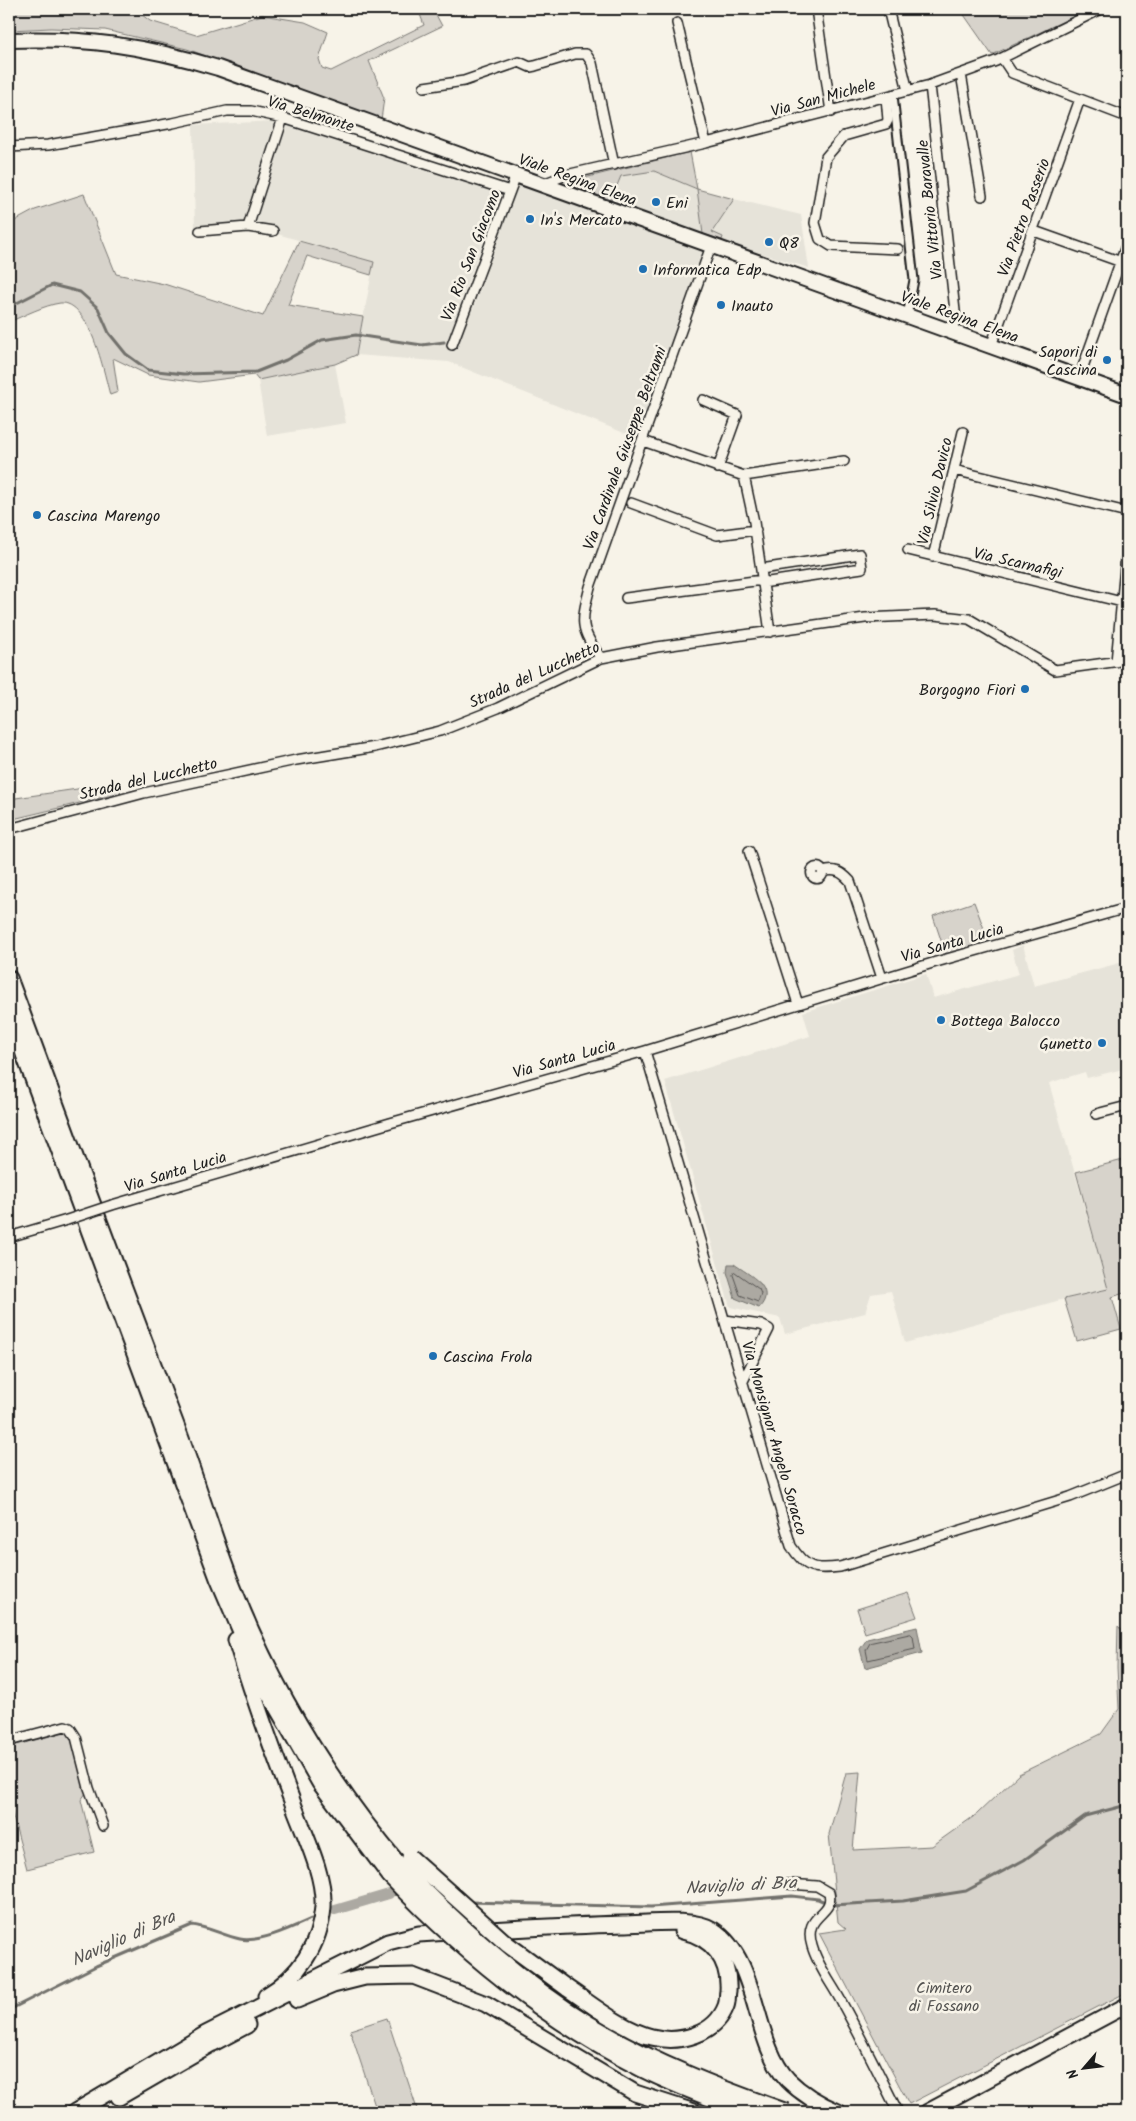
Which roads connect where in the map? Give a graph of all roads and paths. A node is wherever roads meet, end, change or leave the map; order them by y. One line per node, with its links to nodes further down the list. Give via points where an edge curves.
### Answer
1 (816, 9): 13 (street)
2 (888, 9): 10 (street)
3 (1101, 9): 6 (street, Via San Michele)
4 (677, 23): 16 (street)
5 (9, 40): 19 (main road, Viale Regina Elena, via 77,40 175,55)
6 (1002, 58): 7 (street, Via San Michele); 12 (street, via 1012,73)
7 (961, 74): 8 (street, Via San Michele); 22 (street)
8 (930, 85): 10 (street, Via San Michele); 32 (street, Via Vittorio Baravalle)
9 (424, 86): 18 (street, via 464,80 519,62 530,67 586,54 592,63)
10 (908, 91): 11 (street, Via San Michele)
11 (889, 96): 13 (street, Via San Michele); 29 (street, via 886,124 844,136 826,157 815,223 820,239 831,246); 31 (street, via 914,280)
12 (1080, 99): 14 (street); 26 (street, Via Pietro Passerio)
13 (831, 112): 16 (street, Via San Michele)
14 (1127, 117)
15 (283, 118): 17 (street, Via Belmonte, via 251,111 227,111 58,144); 21 (street, Via Belmonte); 23 (street)
16 (706, 143): 18 (street, Via San Michele)
17 (9, 147)
18 (614, 165): 20 (street, Via San Michele, via 566,175)
19 (516, 175): 20 (main road, Viale Regina Elena); 21 (street, Via Rio San Giacomo)
20 (544, 186): 28 (main road, Viale Regina Elena)
21 (510, 192): 33 (street, Via Rio San Giacomo)
22 (982, 196)
23 (248, 227): 24 (street); 25 (street)
24 (200, 231)
25 (273, 231)
26 (1034, 231): 30 (street); 34 (street, Via Pietro Passerio)
27 (1127, 243): 30 (street)
28 (711, 246): 31 (main road, Viale Regina Elena); 39 (street, Via Cardinale Giuseppe Beltrami)
29 (898, 249)
30 (1124, 263): 35 (street)
31 (907, 316): 32 (main road, Viale Regina Elena)
32 (954, 326): 34 (main road, Viale Regina Elena)
33 (452, 345)
34 (991, 346): 35 (main road, Viale Regina Elena)
35 (1079, 378): 36 (main road, Viale Regina Elena)
36 (1127, 394)
37 (703, 400): 41 (street, via 737,415)
38 (963, 432): 42 (street, Via Silvio Davico)
39 (643, 441): 41 (street); 55 (street, Via Cardinale Giuseppe Beltrami, via 584,612 585,635)
40 (844, 461): 43 (street)
41 (718, 468): 43 (street)
42 (954, 470): 45 (street); 49 (street, Via Silvio Davico)
43 (744, 476): 46 (street)
44 (631, 503): 46 (street, via 717,535)
45 (1127, 512)
46 (756, 530): 50 (street)
47 (1127, 545): 53 (street)
48 (908, 550): 49 (street, Via Scarnafigi)
49 (934, 557): 53 (street, Via Scarnafigi)
50 (761, 569): 51 (street); 51 (street, via 860,554 862,568)
51 (762, 581): 52 (street); 54 (street)
52 (626, 598)
53 (1122, 602): 57 (street)
54 (770, 632): 55 (street, Strada del Lucchetto); 57 (street, Strada del Lucchetto, via 865,618 935,615 969,619 1055,670)
55 (601, 658): 58 (street, Strada del Lucchetto, via 498,708 440,731 144,793)
56 (1127, 660): 57 (street, Strada del Lucchetto)
57 (1116, 662)
58 (9, 829)
59 (749, 851): 64 (street)
60 (823, 872): 63 (street, via 839,871 850,881)
61 (1127, 908): 63 (street, Via Santa Lucia)
62 (9, 978): 76 (highway, via 233,1586 272,1674 307,1738 374,1835)
63 (882, 978): 64 (street, Via Santa Lucia)
64 (798, 1004): 66 (street, Via Santa Lucia)
65 (9, 1014): 73 (highway)
66 (645, 1051): 69 (street, Via Santa Lucia, bridge); 70 (street, Via Monsignor Angelo Soracco)
67 (1127, 1106): 68 (street)
68 (1096, 1114)
69 (9, 1237)
70 (724, 1320): 71 (street, Via Monsignor Angelo Soracco); 71 (street, via 770,1330)
71 (743, 1381): 72 (street, Via Monsignor Angelo Soracco, via 791,1546 798,1557 814,1568 840,1567 1070,1497)
72 (1127, 1474)
73 (218, 1578): 76 (highway, via 263,1683 320,1783); 80 (highway, via 242,1661 309,1847 323,1893 323,1907 320,1925 307,1958 289,1980)
74 (9, 1742): 75 (street, via 65,1726 70,1728 76,1737)
75 (103, 1826)
76 (400, 1866): 78 (highway, bridge, via 567,1988 631,2029 671,2041 684,2039 708,2027 727,2005 728,1980 723,1960 711,1943 697,1934); 84 (highway, bridge, via 468,1952 553,2016 642,2069); 85 (highway, bridge, via 447,1914 521,1978 589,2024 650,2058)
77 (788, 1884): 87 (street, via 817,1886 828,1893 828,1907 811,1922 812,1946)
78 (646, 1924): 80 (highway, via 419,1934 388,1942); 86 (highway, via 698,1925 712,1930 728,1945 740,1961 771,2051 787,2078 814,2102)
79 (1127, 2005): 88 (main road)
80 (210, 2038): 81 (highway); 82 (highway); 83 (highway, via 333,1985 365,1977 413,1976 486,2004 635,2093)
81 (74, 2112)
82 (92, 2112)
83 (694, 2112)
84 (747, 2112)
85 (787, 2112)
86 (838, 2112)
87 (898, 2112)
88 (927, 2112)

